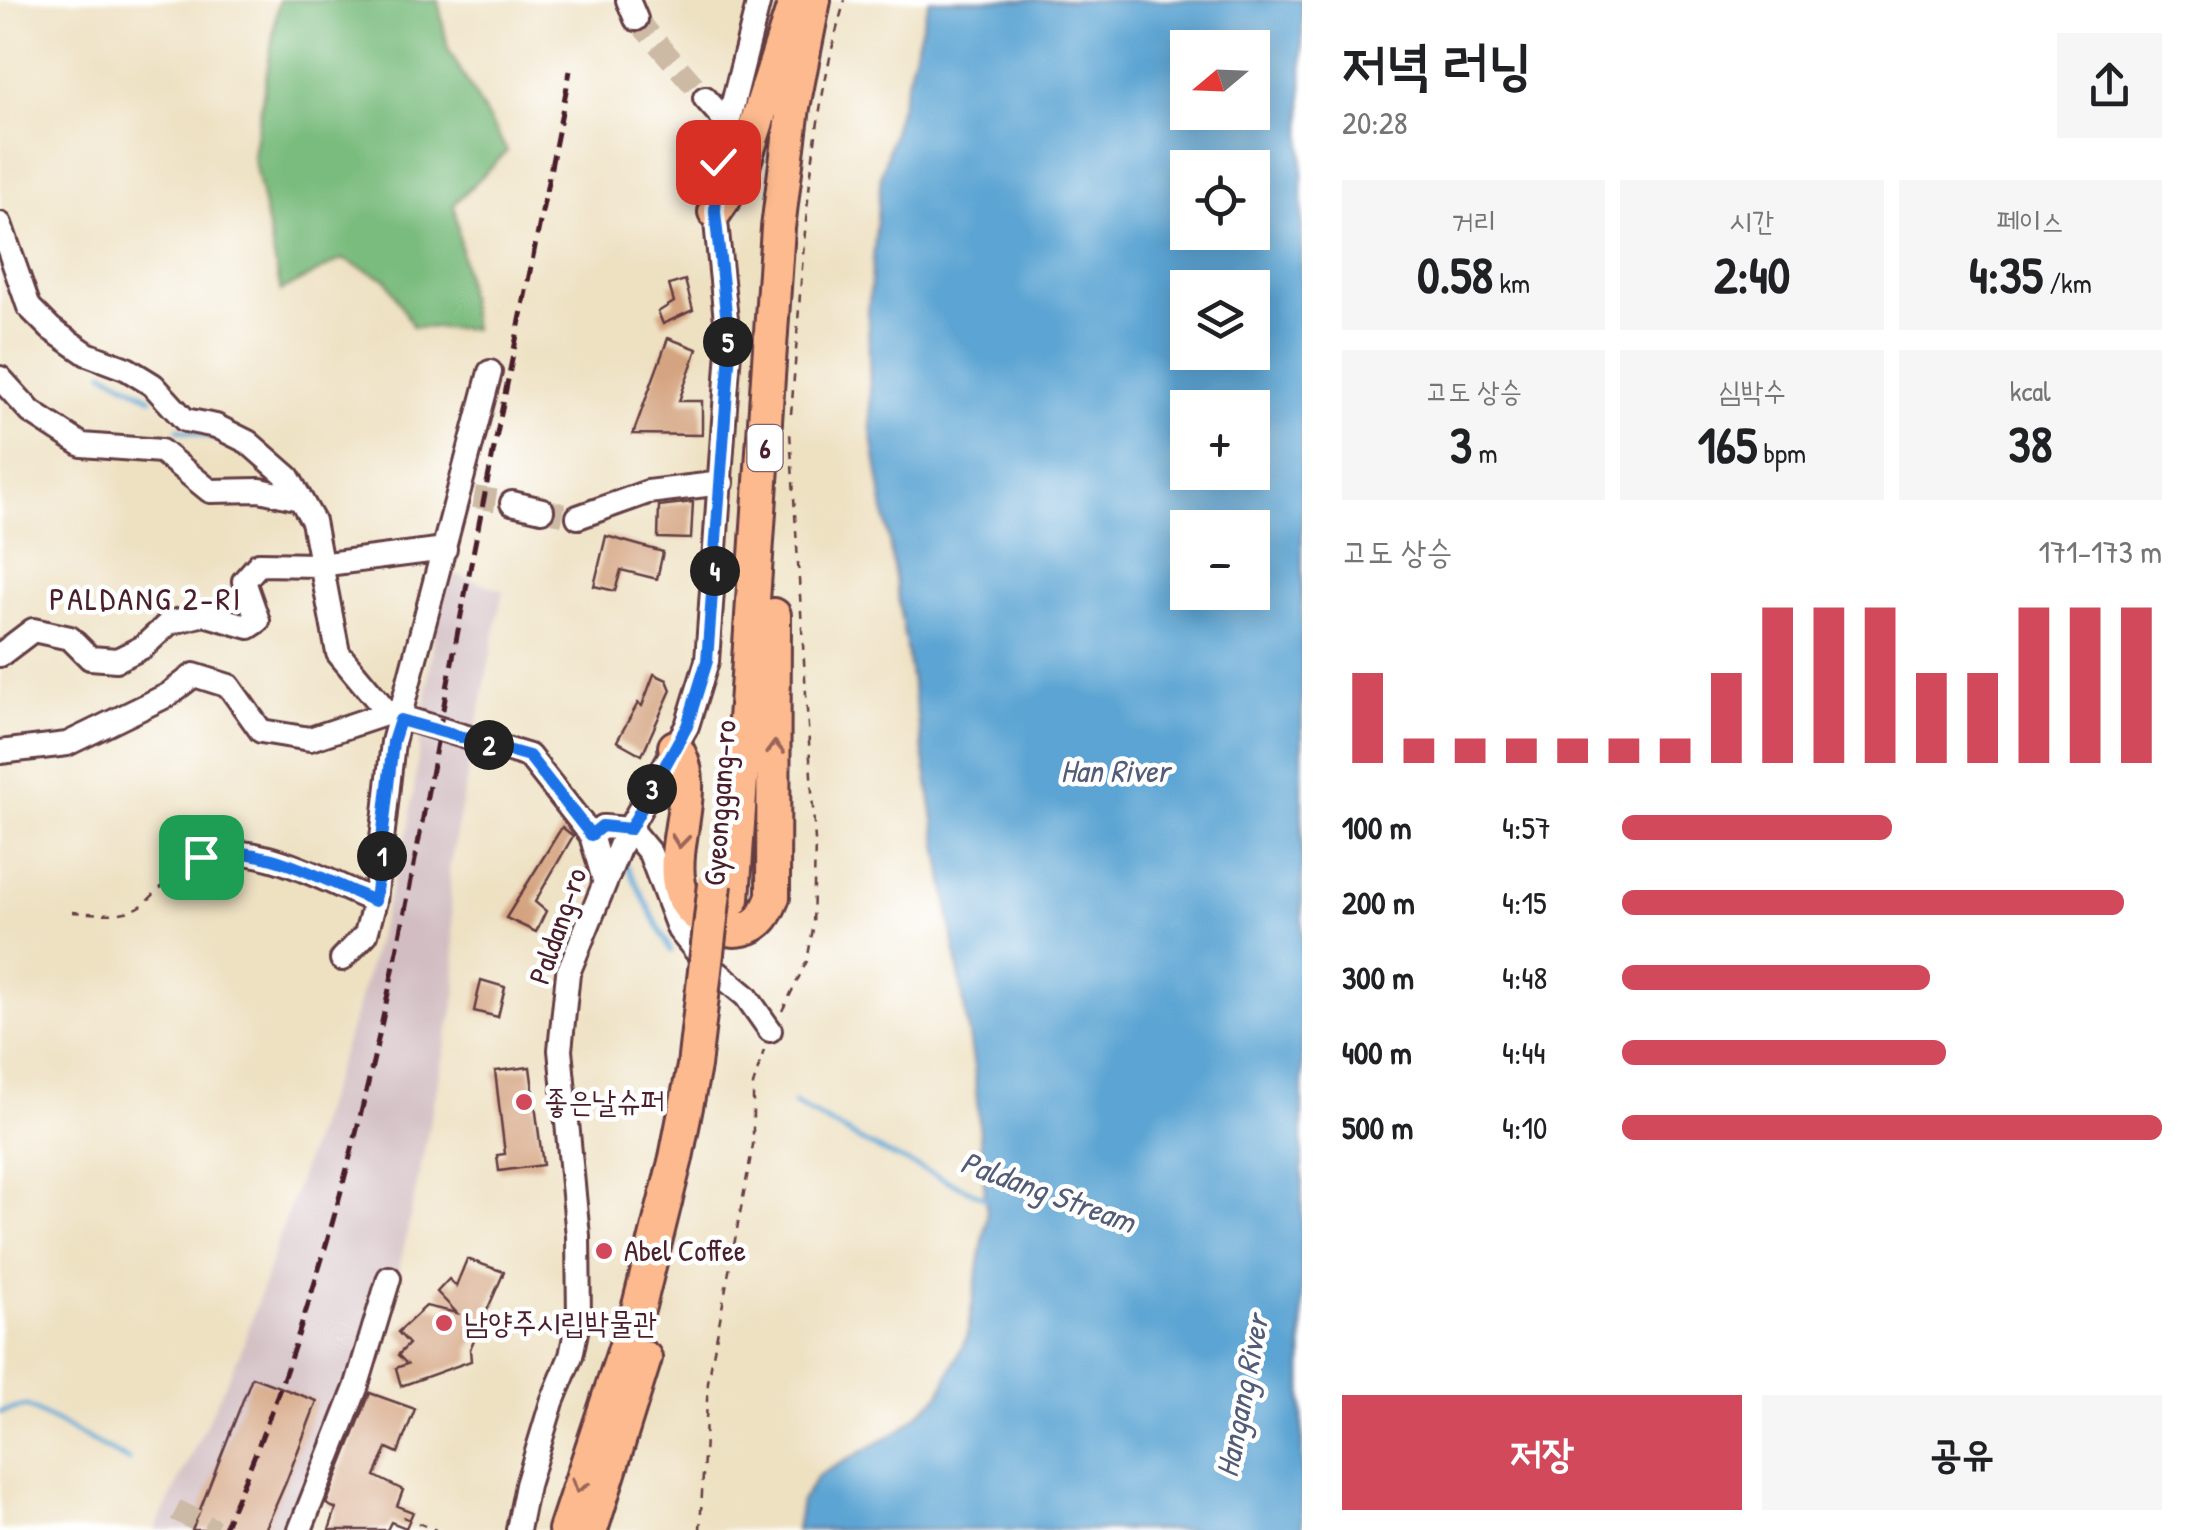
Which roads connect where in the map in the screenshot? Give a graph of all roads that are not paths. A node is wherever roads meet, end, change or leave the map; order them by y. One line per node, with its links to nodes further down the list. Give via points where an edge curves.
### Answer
1 (759, 0): 4 (street, Paldang-ro)
2 (806, 2): 5 (highway, via 740,175); 9 (highway, Gyeonggang-ro / 6, via 778,228); 25 (highway, Gyeonggang-ro / 6, via 768,144 754,272)
3 (705, 98): 4 (street)
4 (728, 124): 5 (street, Paldang-ro)
5 (715, 212): 10 (street, Paldang-ro, via 730,350)
6 (0, 224): 11 (street, via 29,307 51,328 87,354 153,385 185,420 248,442 288,477)
7 (490, 372): 15 (street, via 465,494)
8 (0, 378): 11 (street, via 31,412 82,445 161,451 210,491 260,490)
9 (767, 422): 19 (highway, one-way to 9, via 687,778 678,880 700,918 746,929 767,914 774,874 776,492); 25 (highway, Gyeonggang-ro / 6)
10 (722, 483): 14 (street, via 648,492); 19 (street, Paldang-ro, via 707,661)
11 (300, 499): 16 (street, via 313,521)
12 (512, 503): 13 (street)
13 (542, 510)
14 (578, 517)
15 (445, 549): 16 (street); 18 (street)
16 (319, 565): 17 (street, via 259,564 244,581 258,622 249,627 204,614 169,622 117,660 90,658 70,638 33,630); 18 (street, via 338,653)
17 (0, 656)
18 (394, 717): 20 (street, via 310,739 261,731 228,686 194,675 168,695 67,744); 21 (street, via 529,756); 26 (street)
19 (676, 747): 22 (street, Paldang-ro)
20 (0, 752)
21 (591, 835): 22 (street, via 602,826); 24 (street)
22 (626, 835): 24 (street, Paldang-ro); 28 (street, via 650,853 685,939 746,996)
23 (196, 852): 26 (street, via 228,848 260,856)
24 (607, 873): 32 (street, Paldang-ro, via 568,972 560,1012 579,1317)
25 (724, 891): 29 (highway, Gyeonggang-ro / 6, via 718,1045)
26 (375, 901): 27 (street, via 366,934)
27 (342, 959)
28 (770, 1030)
29 (685, 1164): 33 (highway, Gyeonggang-ro / 6, one-way to 33); 34 (highway, Gyeonggang-ro / 6, via 651,1339)
30 (389, 1278): 31 (street, via 356,1388)
31 (300, 1530)
32 (518, 1530)
33 (565, 1530)
34 (591, 1530)

